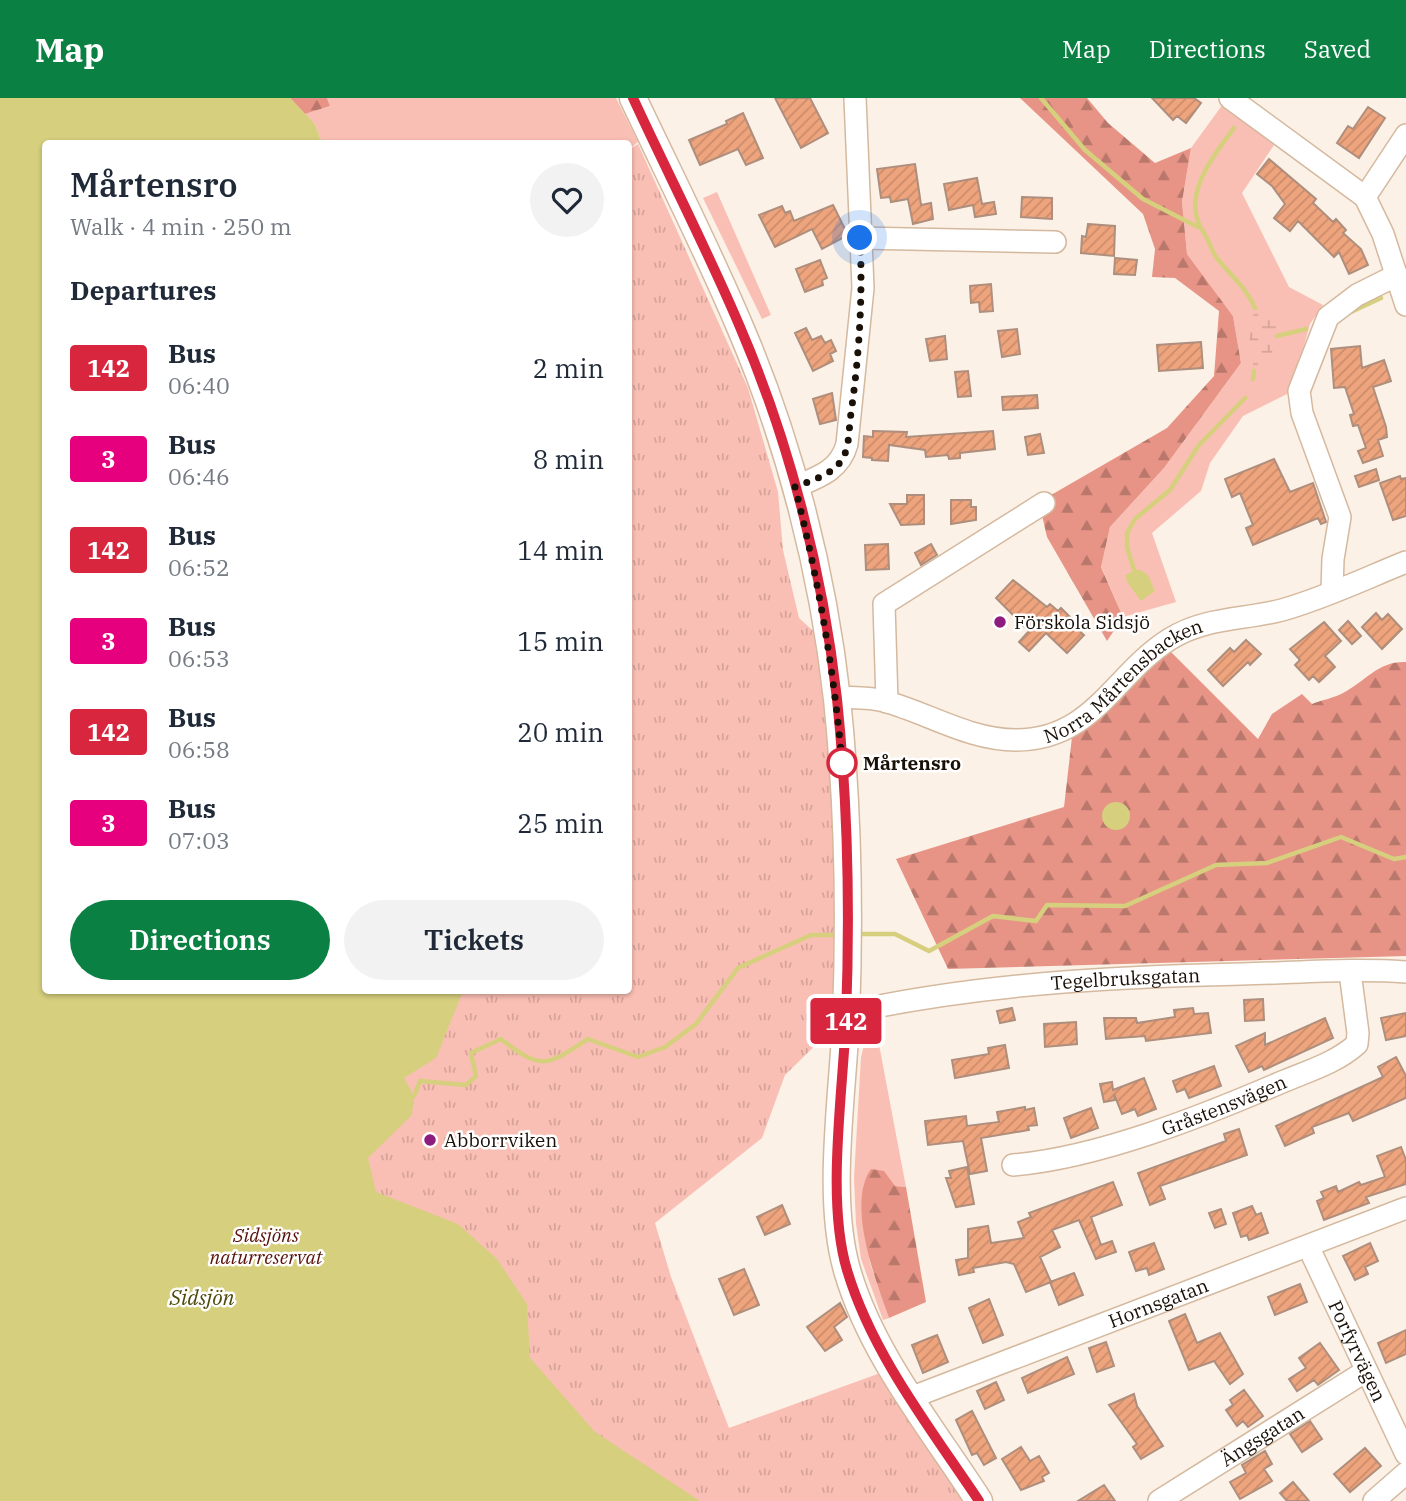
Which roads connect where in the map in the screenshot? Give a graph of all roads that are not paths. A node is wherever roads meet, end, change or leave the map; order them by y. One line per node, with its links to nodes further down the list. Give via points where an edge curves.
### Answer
1 (633, 98): 10 (main road, via 740,326)
2 (855, 98): 6 (street)
3 (1230, 98): 5 (street)
4 (1406, 135): 5 (street)
5 (1365, 197): 8 (street)
6 (860, 238): 7 (street); 10 (street, via 863,288 847,444 835,467)
7 (1055, 242)
8 (1397, 275): 9 (street); 13 (street, via 1357,295 1328,317 1299,391 1301,413 1340,517)
9 (1406, 305)
10 (795, 487): 14 (main road, via 821,592)
11 (1044, 503): 15 (street, via 884,604)
12 (1406, 562): 13 (street, Norra Mårtensbacken)
13 (1332, 592): 15 (street, Norra Mårtensbacken, via 1280,611 1217,620 1180,634 1146,657 1088,716 1042,737 983,737)
14 (837, 697): 15 (street, Norra Mårtensbacken); 18 (main road, via 845,800)
15 (887, 702)
16 (1350, 972): 17 (street, Tegelbruksgatan); 18 (street, Tegelbruksgatan, via 1163,976); 19 (street, Gråstensvägen, via 1359,1033 1357,1044 1338,1058 1245,1098 1083,1155)
17 (1406, 972)
18 (846, 1000): 23 (main road, via 839,1142 841,1245 866,1319)
19 (1013, 1166)
20 (1406, 1208): 21 (street, Hornsgatan)
21 (1308, 1246): 22 (street, Porfyrvägen); 23 (street, Hornsgatan)
22 (1366, 1371): 24 (street, Porfyrvägen); 27 (street, Ängsgatan)
23 (910, 1398): 26 (main road)
24 (1406, 1454)
25 (1406, 1473): 28 (street)
26 (979, 1501)
27 (1160, 1501)
28 (1374, 1501)

